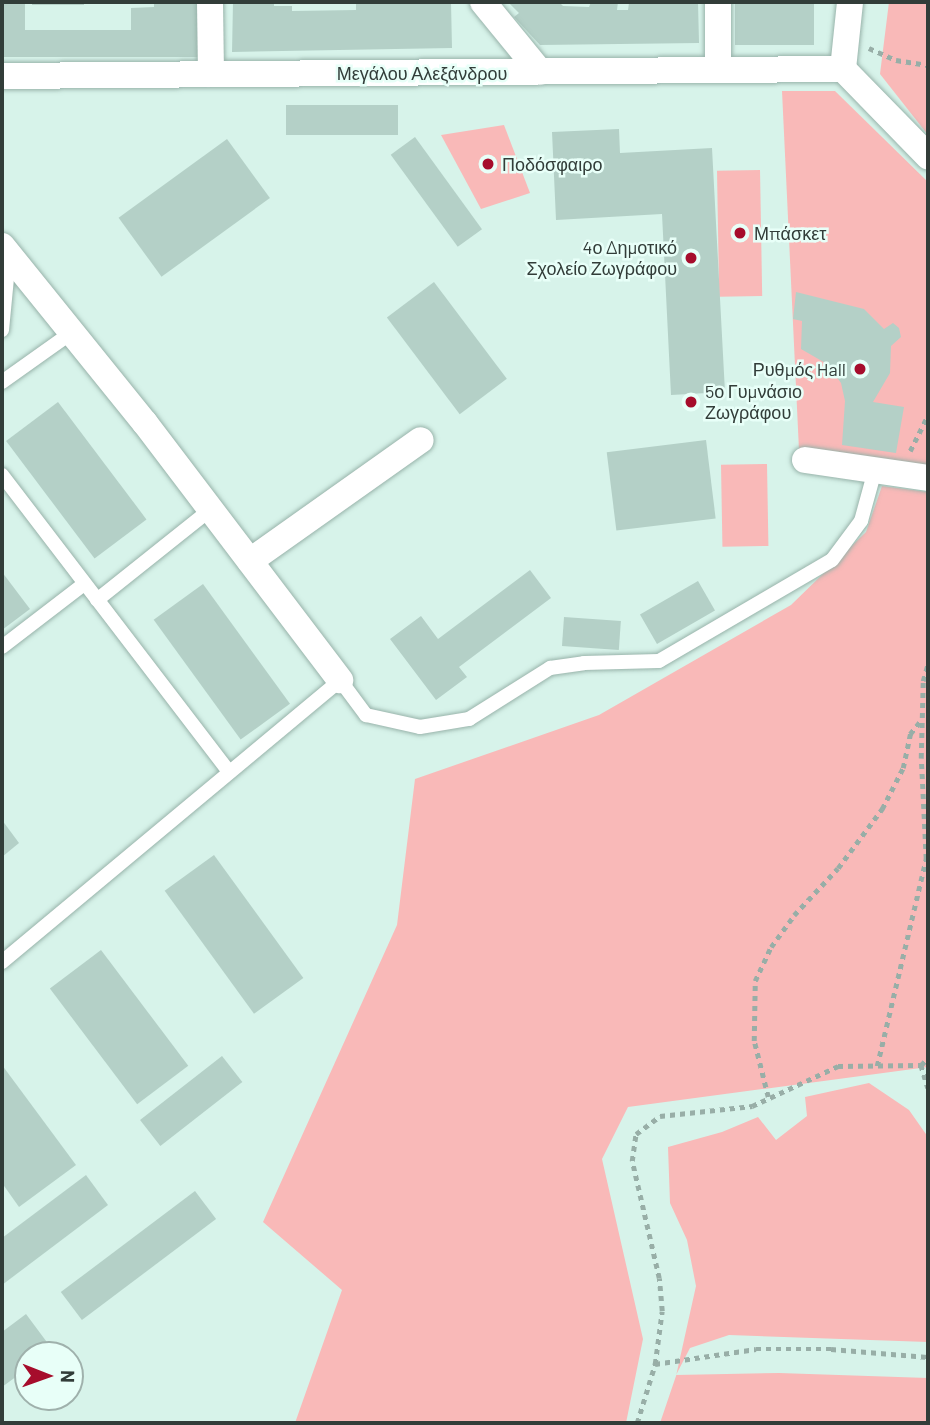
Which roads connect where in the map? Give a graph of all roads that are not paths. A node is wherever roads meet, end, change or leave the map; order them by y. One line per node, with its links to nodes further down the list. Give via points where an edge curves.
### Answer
1 (210, 2): 8 (street)
2 (483, 2): 7 (street)
3 (718, 2): 6 (street)
4 (850, 2): 5 (street)
5 (843, 69): 6 (street, Μεγάλου Αλεξάνδρου); 10 (street)
6 (718, 70): 7 (street, Μεγάλου Αλεξάνδρου)
7 (540, 72): 8 (street, Μεγάλου Αλεξάνδρου)
8 (211, 74): 9 (street, Μεγάλου Αλεξάνδρου)
9 (2, 76)
10 (928, 156)
11 (5, 251): 12 (lane); 13 (street)
12 (2, 330)
13 (71, 333): 14 (lane); 20 (street)
14 (2, 382)
15 (421, 440): 21 (street)
16 (805, 460): 17 (street)
17 (887, 472): 19 (street); 25 (lane, via 861,521 832,560 659,661 550,668 469,719 420,727 366,715)
18 (2, 475): 22 (lane)
19 (928, 478)
20 (211, 509): 21 (street); 23 (lane)
21 (250, 561): 25 (street)
22 (85, 583): 23 (lane); 24 (lane)
23 (97, 600): 26 (lane)
24 (2, 647)
25 (340, 680): 26 (lane)
26 (229, 772): 27 (lane)
27 (2, 962)

